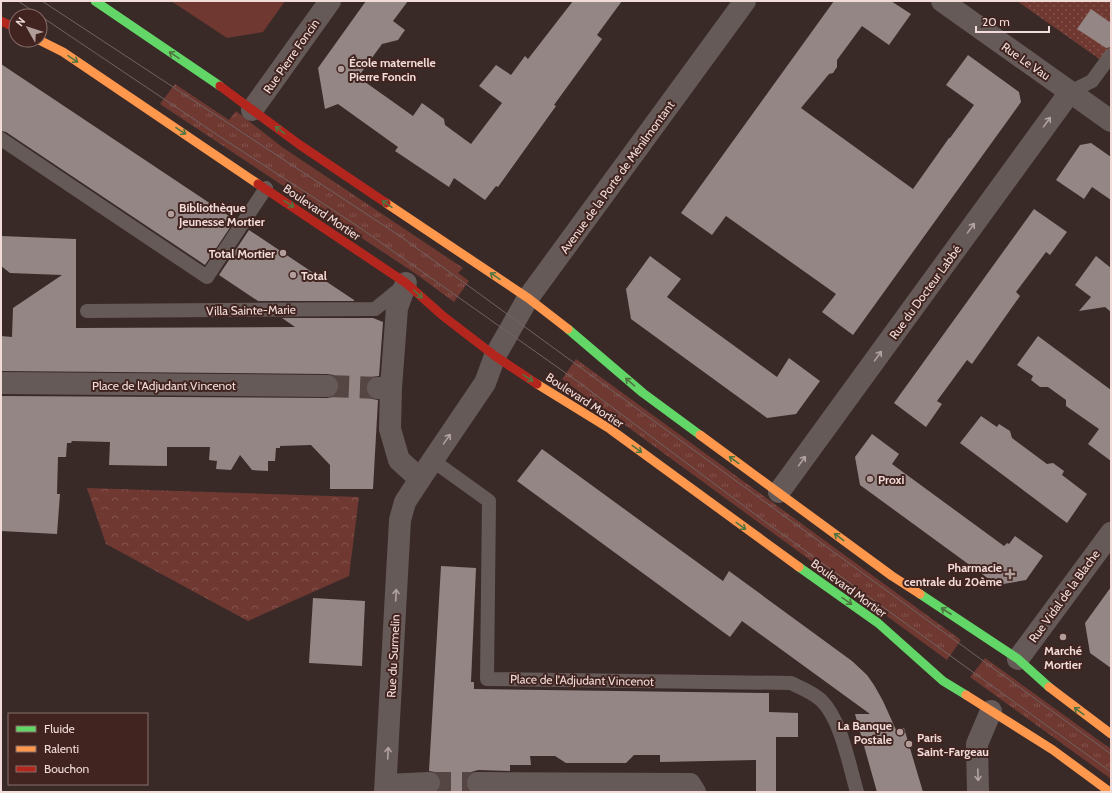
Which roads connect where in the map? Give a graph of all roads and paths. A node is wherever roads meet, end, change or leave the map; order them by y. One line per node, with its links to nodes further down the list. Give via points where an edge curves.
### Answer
1 (95, 1): 8 (main road, one-way to 1)
2 (330, 1): 8 (street, Rue Pierre Foncin)
3 (745, 1): 13 (street, Avenue de la Porte de Ménilmontant)
4 (942, 1): 7 (street, Rue Le Vau)
5 (48, 44): 11 (main road, Boulevard Mortier, one-way to 11)
6 (1111, 55): 7 (lane, via 1092,81)
7 (1070, 92): 9 (street, Rue Le Vau); 20 (street, Rue du Docteur Labbé, one-way to 7)
8 (252, 110): 13 (main road, one-way to 8)
9 (1111, 121)
10 (1, 139): 11 (lane, via 207,277)
11 (266, 188): 12 (main road, Boulevard Mortier, one-way to 12)
12 (406, 283): 14 (lane, Villa Sainte-Marie, via 375,309); 15 (main road, Boulevard Mortier, one-way to 15, via 443,316); 19 (street, via 397,308 385,388 390,429 399,460)
13 (528, 298): 15 (street, Avenue de la Porte de Ménilmontant); 20 (main road, one-way to 13, via 643,393)
14 (87, 311)
15 (495, 356): 18 (street, one-way to 15, via 485,383); 23 (main road, Boulevard Mortier, one-way to 23, via 610,429 878,623 943,680)
16 (1, 384): 17 (street, Place de l'Adjudant Vincenot)
17 (327, 386)
18 (432, 460): 19 (street); 29 (lane, Place de l'Adjudant Vincenot, via 489,501 487,679 791,683 821,701 838,725)
19 (420, 479): 27 (street, Rue du Surmelin, one-way to 19, via 400,520 405,502)
20 (779, 492): 22 (main road, one-way to 20, via 892,576)
21 (1111, 533): 22 (street, Rue Vidal de la Blache)
22 (1018, 659): 24 (main road, one-way to 22, via 1054,692)
23 (991, 711): 30 (street, one-way to 30, via 976,744); 31 (main road, Boulevard Mortier, via 1053,750)
24 (1111, 734)
25 (429, 783): 27 (street)
26 (478, 783): 28 (street, via 690,784)
27 (386, 788)
28 (696, 792)
29 (857, 792)
30 (978, 792)
31 (1110, 792)

